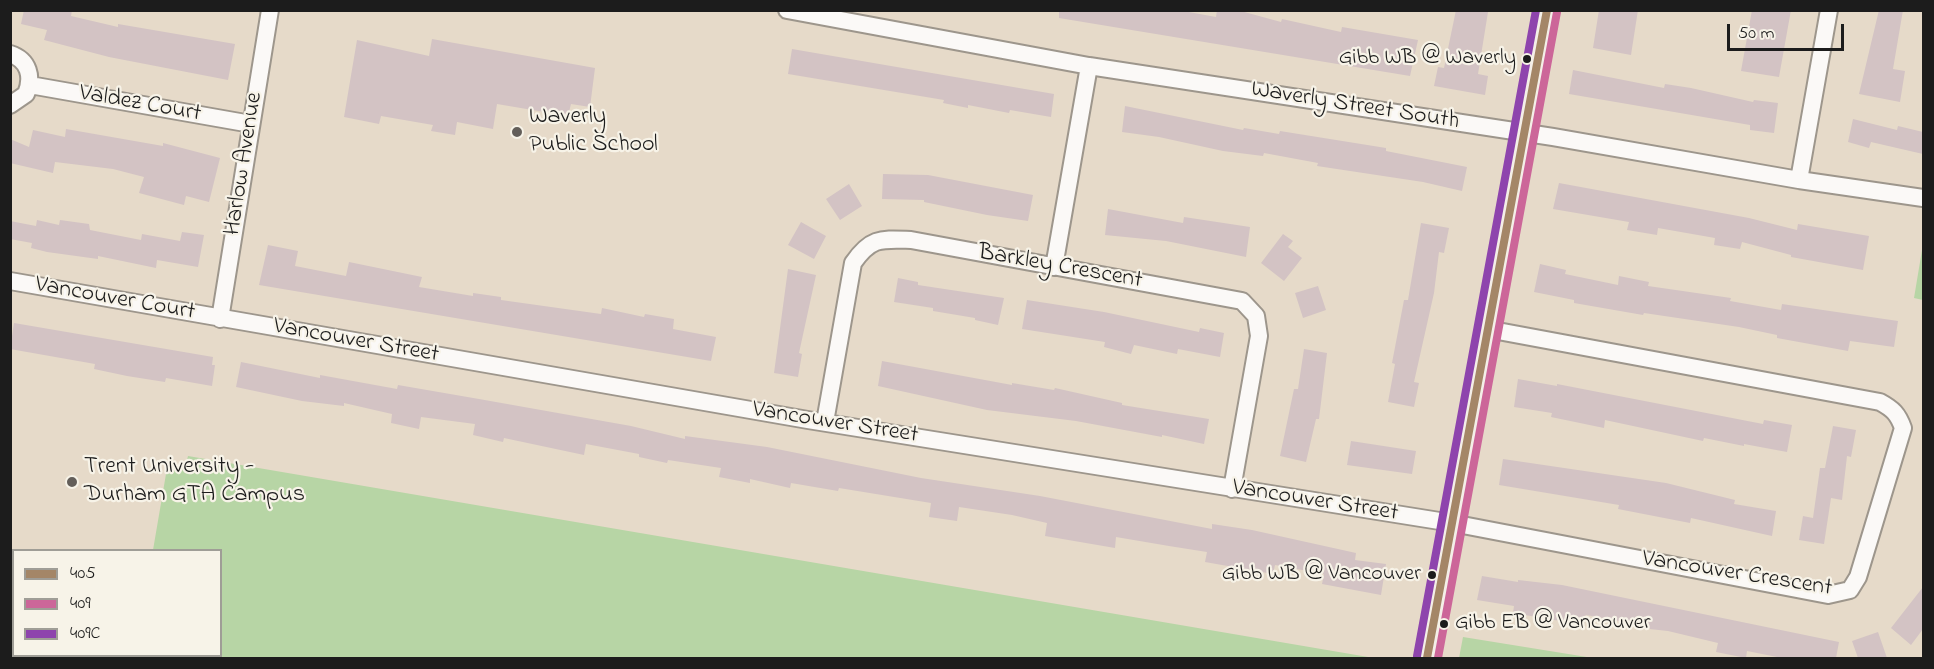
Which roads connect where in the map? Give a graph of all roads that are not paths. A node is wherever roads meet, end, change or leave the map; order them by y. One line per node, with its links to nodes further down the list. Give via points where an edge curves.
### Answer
1 (270, 10): 9 (street, Harlow Avenue)
2 (787, 10): 6 (street, Waverly Street South)
3 (1547, 10): 10 (main road)
4 (1829, 10): 11 (street)
5 (10, 54): 7 (street, via 28,68)
6 (1089, 66): 10 (street, Waverly Street South); 13 (street)
7 (30, 85): 8 (street, via 20,100); 9 (street, Valdez Court)
8 (10, 105)
9 (251, 124): 15 (street, Harlow Avenue)
10 (1524, 133): 11 (street, Waverly Street South); 16 (main road)
11 (1799, 180): 12 (street, Waverly Street South)
12 (1923, 198)
13 (1054, 267): 17 (street, Barkley Crescent, via 911,240 882,239 864,247 853,263); 18 (street, Barkley Crescent, via 1242,301 1256,316 1259,336)
14 (10, 281): 15 (street, Vancouver Court)
15 (220, 319): 17 (street, Vancouver Street)
16 (1488, 329): 19 (main road); 19 (street, Vancouver Crescent, via 1880,402 1898,415 1903,428 1858,577 1850,590 1839,594 1809,592)
17 (825, 422): 18 (street, Vancouver Street)
18 (1232, 489): 19 (street, Vancouver Street)
19 (1452, 523): 20 (main road)
20 (1427, 658)

